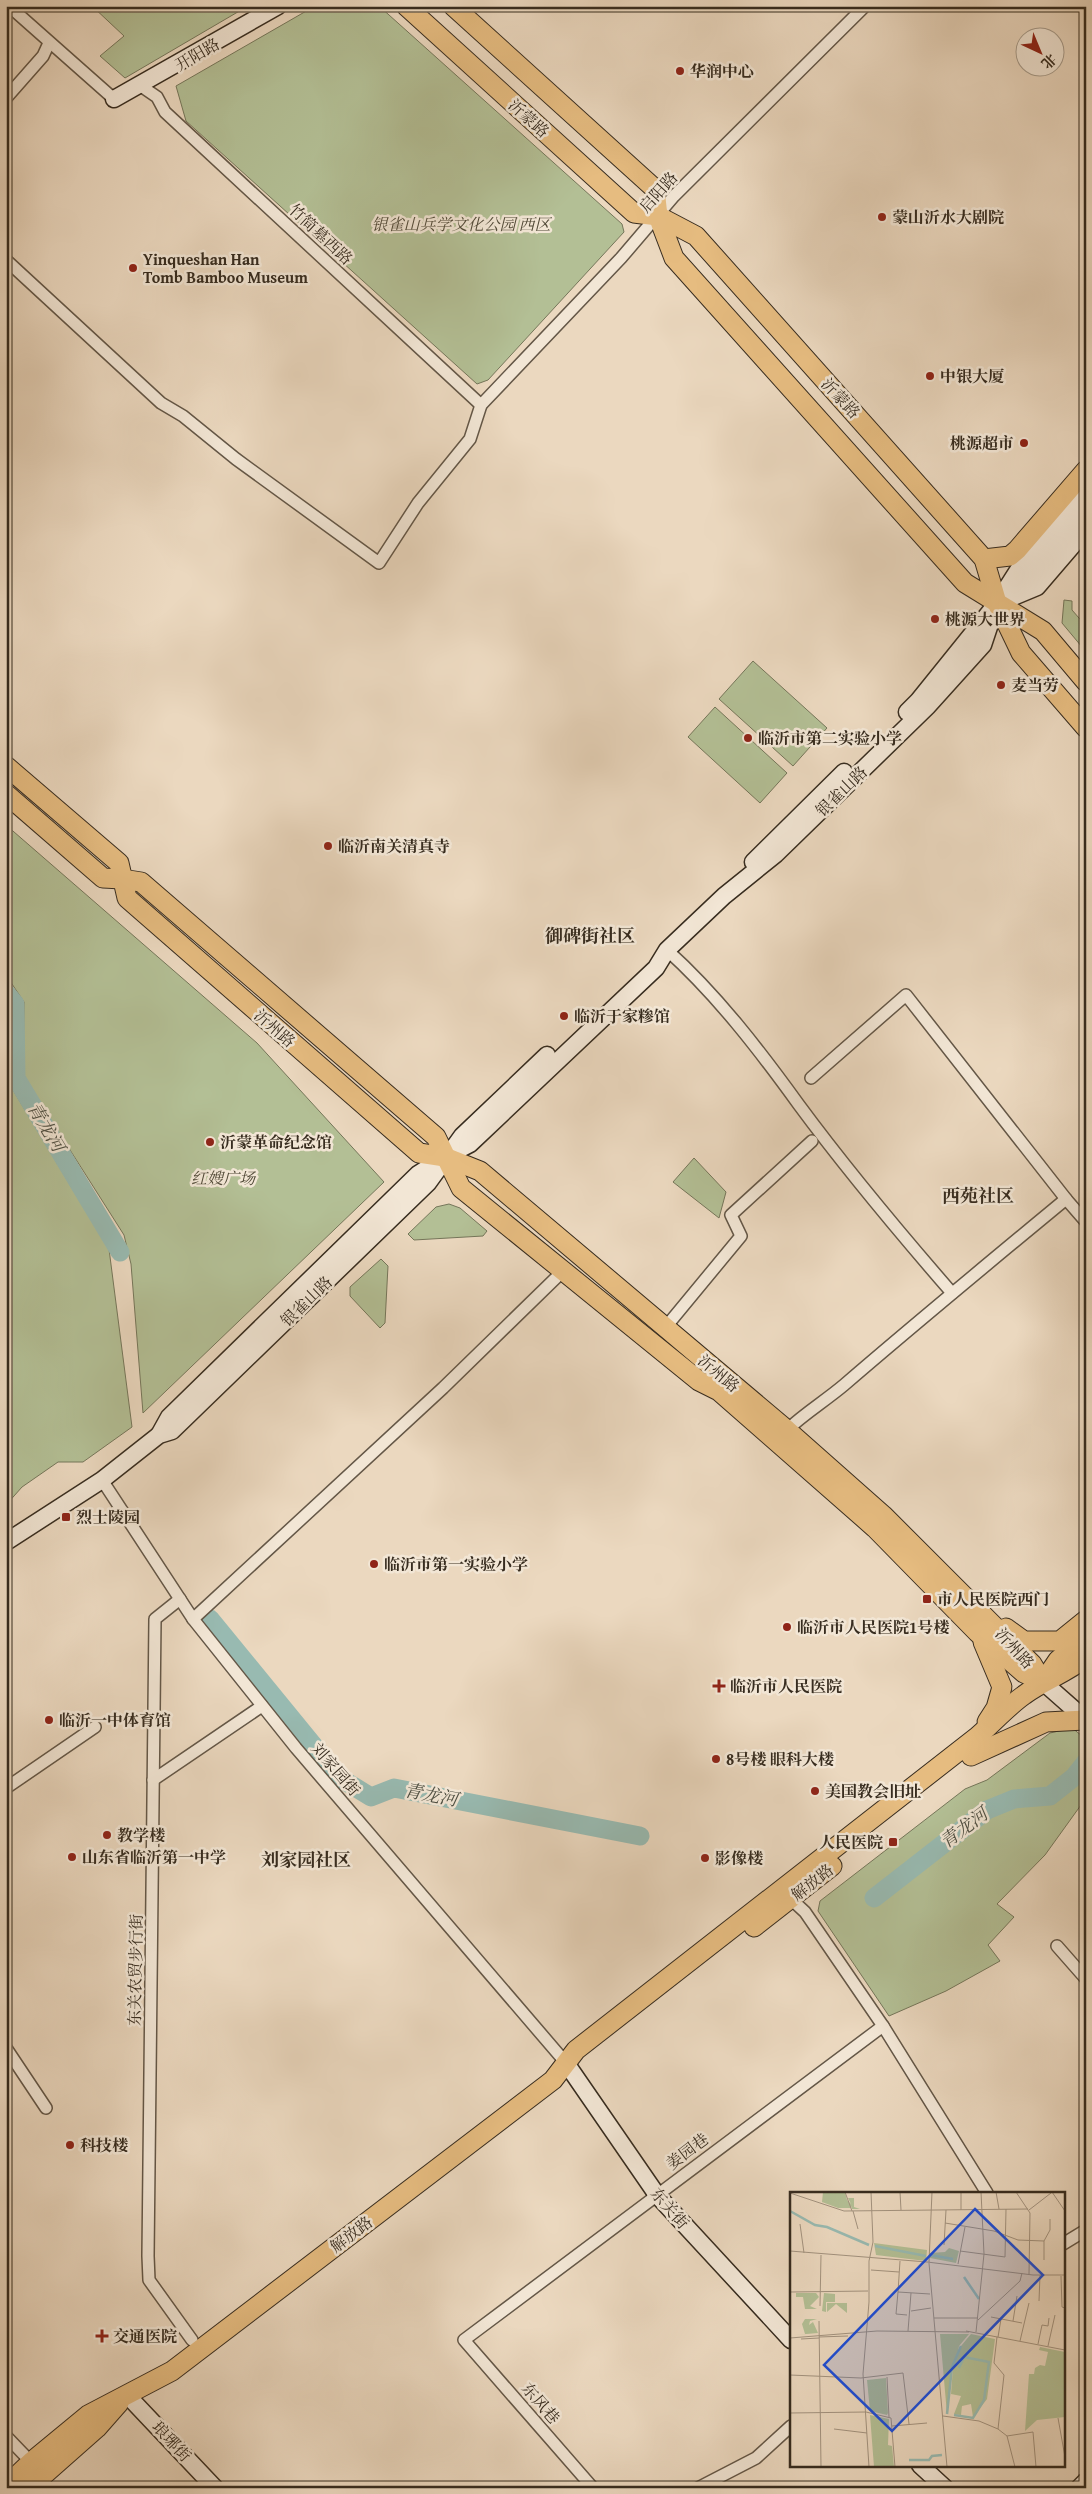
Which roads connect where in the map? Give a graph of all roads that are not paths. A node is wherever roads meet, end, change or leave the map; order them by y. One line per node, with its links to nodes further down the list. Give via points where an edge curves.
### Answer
1 (9, 6): 6 (street)
2 (278, 6): 7 (main road, 开阳路)
3 (406, 6): 10 (main road, 沂蒙路, via 634,213)
4 (453, 6): 10 (main road, 沂蒙路, via 655,190)
5 (865, 6): 10 (street, 启阳路, via 678,191)
6 (50, 43): 8 (street, via 43,56); 9 (street)
7 (141, 86): 9 (main road, 开阳路); 12 (street, 竹简墓西路, via 157,97 165,112)
8 (6, 98)
9 (114, 100)
10 (658, 216): 12 (street, 启阳路); 17 (main road, 沂蒙路, via 696,236); 18 (main road, 沂蒙路, via 674,258 965,583)
11 (6, 260): 12 (street, via 161,402 379,563 418,503 470,439)
12 (481, 405)
13 (1086, 470): 17 (main road, via 1010,556)
14 (1086, 490): 18 (main road, 银雀山路, via 1020,568)
15 (1086, 510): 18 (main road, 银雀山路, via 1029,578)
16 (1086, 530): 18 (main road, via 1036,588)
17 (984, 559): 18 (main road, 沂蒙路)
18 (997, 603): 19 (main road, 沂蒙路, via 1043,631); 20 (main road, 沂蒙路, via 1021,653); 24 (main road, 银雀山路, via 918,701 768,845 724,896)
19 (1086, 682)
20 (1086, 728)
21 (6, 766): 23 (main road, via 118,863)
22 (6, 794): 23 (main road, 沂州路, via 103,878)
23 (122, 879): 27 (main road, 沂州路, via 141,882 436,1137)
24 (667, 950): 27 (main road, 银雀山路, via 656,968 470,1144); 31 (street, via 723,1008 892,1225)
25 (811, 1078): 28 (street, via 906,995)
26 (812, 1141): 32 (street, via 731,1215 741,1236)
27 (445, 1157): 30 (main road, 沂州路, via 461,1188); 32 (main road, 沂州路, via 480,1171); 34 (main road, 银雀山路, via 418,1174 169,1417 159,1435)
28 (1066, 1199): 29 (street); 31 (street)
29 (1086, 1222)
30 (563, 1271): 38 (street); 40 (main road, 沂州路, via 699,1381 719,1391 764,1430 875,1528)
31 (952, 1293): 33 (street)
32 (665, 1328): 33 (main road, 沂州路)
33 (787, 1430): 37 (main road, 沂州路, via 883,1514)
34 (102, 1480): 35 (main road, 银雀山路); 36 (street, 刘家园街)
35 (6, 1542)
36 (180, 1599): 38 (street, 刘家园街); 49 (street, 东关农贸步行街, via 155,1619)
37 (983, 1613): 39 (main road, via 1024,1640 1040,1642 1060,1641); 43 (main road, 沂州路, via 1032,1664)
38 (193, 1620): 44 (street, 刘家园街)
39 (1086, 1620)
40 (978, 1632): 43 (main road, 沂州路, via 1024,1673); 47 (main road, via 1002,1687 996,1708)
41 (1086, 1637): 43 (main road, 解放路, via 1058,1660)
42 (1086, 1657): 43 (main road, 解放路, via 1070,1671)
43 (1043, 1682): 45 (main road); 47 (main road, 解放路); 48 (main road, 解放路, via 1029,1702)
44 (262, 1706): 49 (street); 56 (street, 刘家园街)
45 (1085, 1720): 48 (main road, via 1046,1722)
46 (95, 1726): 50 (street)
47 (978, 1736): 56 (main road, 解放路, via 576,2050)
48 (971, 1756): 51 (main road, 解放路)
49 (153, 1780): 63 (street, 东关农贸步行街, via 149,2280)
50 (6, 1788)
51 (791, 1899): 54 (street, via 805,1912); 56 (main road, 解放路, via 582,2058)
52 (1057, 1946): 53 (street)
53 (1086, 1978)
54 (883, 2026): 58 (street); 59 (street, 姜园巷)
55 (6, 2048): 57 (street)
56 (566, 2063): 59 (main road, 东关街); 63 (main road, 解放路, via 546,2072); 65 (main road, 解放路, via 553,2080 172,2371)
57 (46, 2108)
58 (986, 2192)
59 (657, 2194): 62 (main road, 东关街); 64 (street, 姜园巷)
60 (1086, 2230): 61 (street)
61 (1064, 2243)
62 (790, 2339)
63 (192, 2340): 65 (main road, 解放路, via 165,2359)
64 (464, 2340): 74 (street, 东风巷)
65 (127, 2395): 68 (main road, 解放路, via 88,2415); 72 (main road, 解放路, via 97,2428); 73 (main road, 琅琊街)
66 (790, 2427): 75 (street, via 756,2458)
67 (6, 2436): 68 (street)
68 (30, 2462): 71 (main road, 解放路)
69 (921, 2466): 76 (main road)
70 (1086, 2481): 77 (main road)
71 (6, 2486)
72 (29, 2488)
73 (215, 2488)
74 (593, 2488)
75 (698, 2488)
76 (945, 2488)
77 (1079, 2488)

